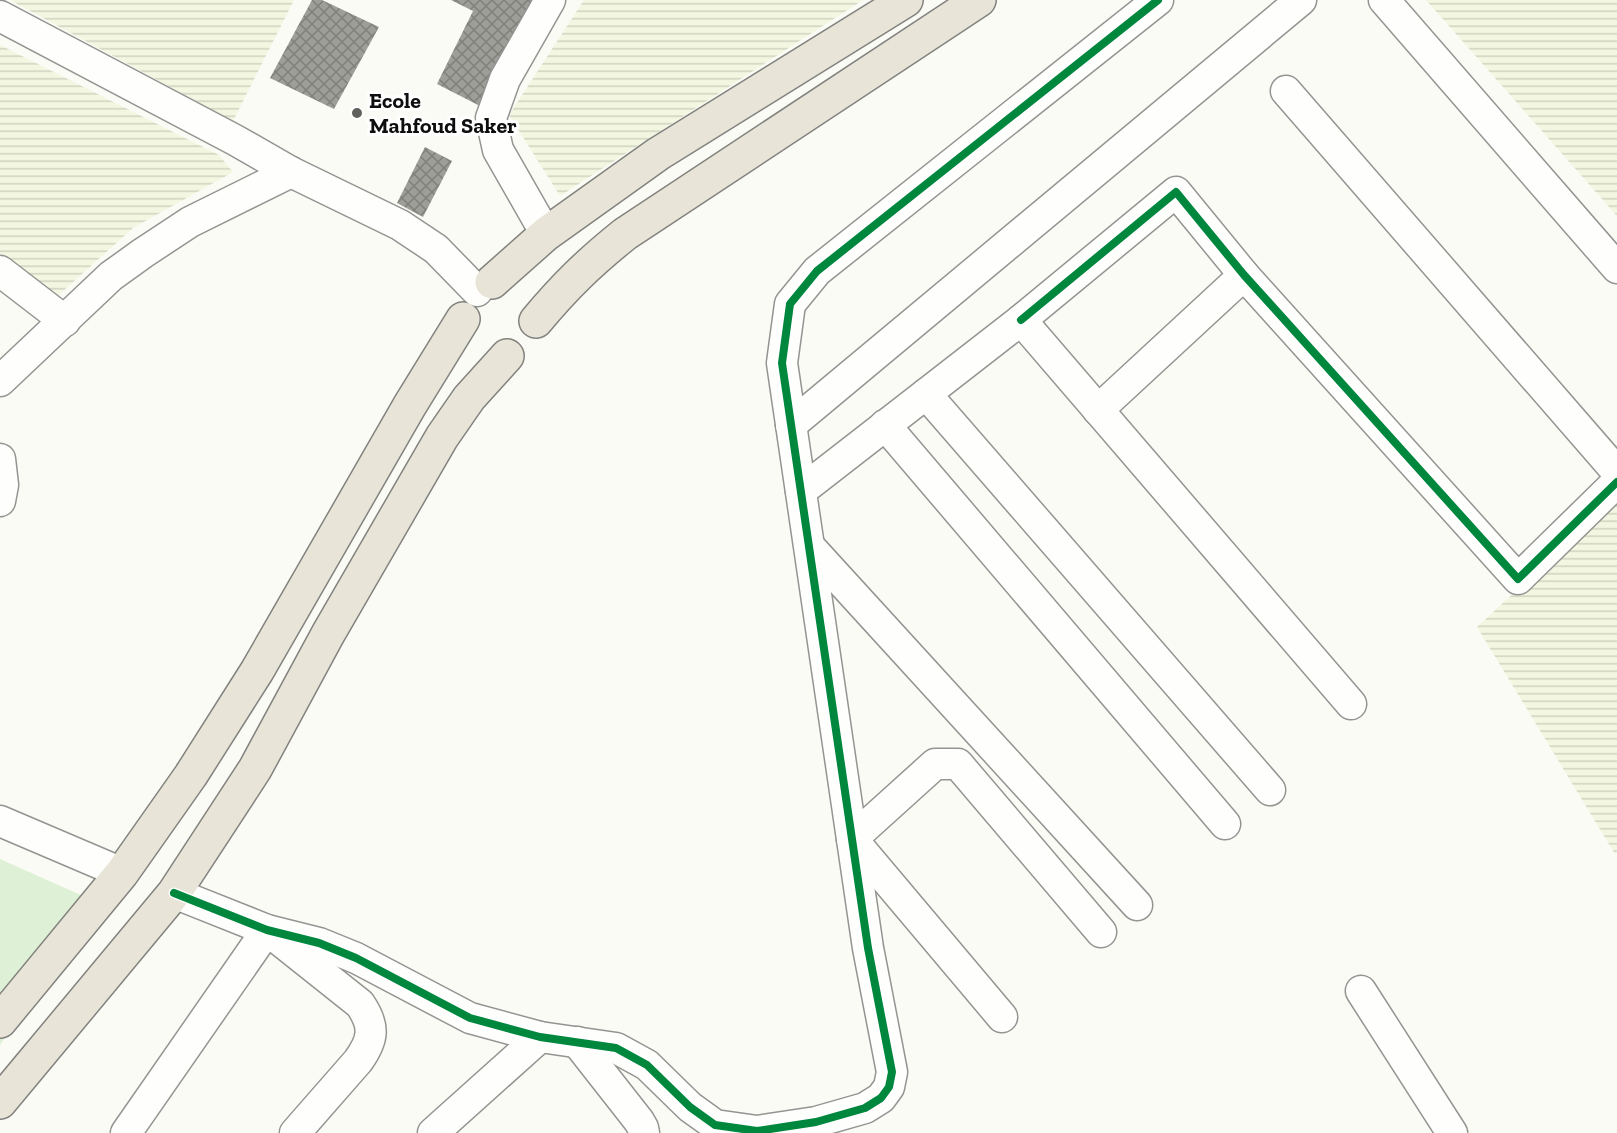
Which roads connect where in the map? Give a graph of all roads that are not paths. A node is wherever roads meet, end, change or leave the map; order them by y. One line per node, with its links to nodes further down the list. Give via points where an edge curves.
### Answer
1 (550, 0): 10 (street, via 505,79 491,118 498,150)
2 (906, 0): 10 (highway, via 658,154)
3 (979, 0): 17 (highway, via 625,234 584,267)
4 (1158, 0): 22 (street, via 817,271 790,304 782,363)
5 (1301, 0): 22 (street)
6 (1384, 0): 11 (street)
7 (0, 16): 9 (street)
8 (1286, 91): 25 (street)
9 (291, 172): 14 (street, via 400,225 436,249); 16 (street, via 190,222 111,276)
10 (546, 234): 14 (highway)
11 (1617, 268)
12 (0, 271): 16 (street)
13 (1244, 274): 15 (street, via 1176,192); 21 (street); 26 (street, via 1518,579)
14 (477, 298): 17 (highway, via 509,285 523,292 533,305); 18 (highway, via 466,335 476,348 491,355); 35 (highway, via 256,671 191,775)
15 (1021, 320): 20 (street); 21 (street)
16 (65, 321): 19 (street)
17 (536, 321): 18 (highway, via 532,337 522,349)
18 (507, 356): 36 (highway, via 469,398 442,437 255,769)
19 (0, 381)
20 (926, 394): 23 (street); 31 (street)
21 (1098, 410): 30 (street)
22 (791, 425): 27 (street)
23 (885, 425): 27 (street); 33 (street)
24 (0, 459): 28 (street)
25 (1617, 472)
26 (1617, 482)
27 (801, 491): 29 (street)
28 (0, 501)
29 (810, 547): 34 (street); 37 (street)
30 (1351, 704)
31 (1270, 790)
32 (0, 821): 35 (street)
33 (1225, 824)
34 (852, 839): 39 (street, via 935,765 958,765); 41 (street); 46 (street, via 892,1072 889,1087 881,1098 865,1108 816,1122 757,1131)
35 (122, 873): 42 (highway)
36 (174, 893): 38 (street); 45 (highway)
37 (1137, 905)
38 (267, 930): 43 (street, via 319,943 356,958 470,1018); 47 (street); 48 (street, via 360,1004 369,1017 372,1034 358,1061)
39 (1101, 932)
40 (1361, 991): 51 (street)
41 (1002, 1017)
42 (0, 1021)
43 (540, 1037): 44 (street); 49 (street)
44 (576, 1042): 46 (street, via 616,1048 647,1065); 50 (street, via 639,1121)
45 (0, 1102)
46 (710, 1129)
47 (126, 1133)
48 (295, 1133)
49 (433, 1133)
50 (644, 1133)
51 (1452, 1133)

